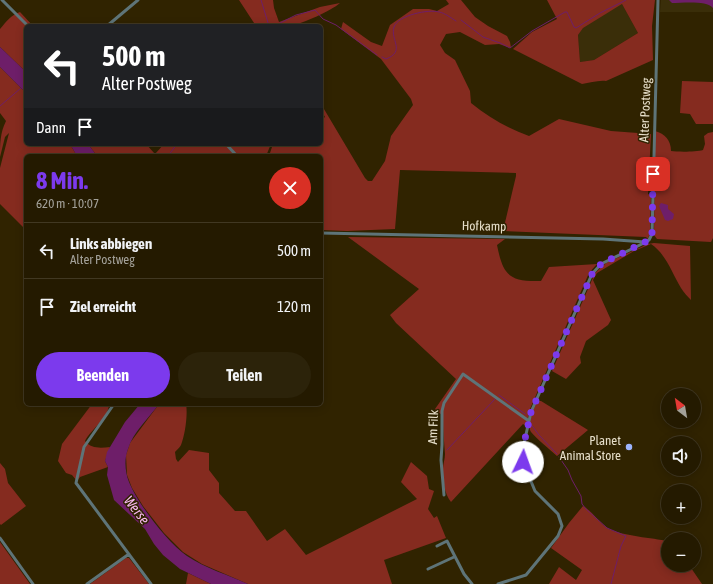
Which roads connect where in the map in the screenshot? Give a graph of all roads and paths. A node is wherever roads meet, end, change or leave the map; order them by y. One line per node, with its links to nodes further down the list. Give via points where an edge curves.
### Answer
1 (2, 0): 4 (street)
2 (138, 0): 5 (street)
3 (658, 0): 9 (street, Alter Postweg, via 652,234)
4 (26, 24)
5 (109, 24)
6 (228, 146): 7 (street)
7 (235, 154)
8 (323, 233): 9 (street, Hofkamp)
9 (646, 242): 11 (street, via 601,264 592,274)
10 (113, 406): 15 (street, via 86,442 76,483)
11 (529, 421): 12 (street, Am Filk, via 463,374 444,403 442,411 441,460); 22 (street, via 523,448 523,462 534,491 558,514 562,526 558,536 526,575)
12 (444, 494)
13 (0, 538): 18 (street)
14 (437, 546): 16 (street, via 447,541)
15 (129, 554): 19 (street); 20 (street)
16 (454, 557): 17 (street); 21 (street)
17 (428, 569)
18 (33, 584)
19 (87, 584)
20 (151, 584)
21 (472, 584)
22 (498, 584)

